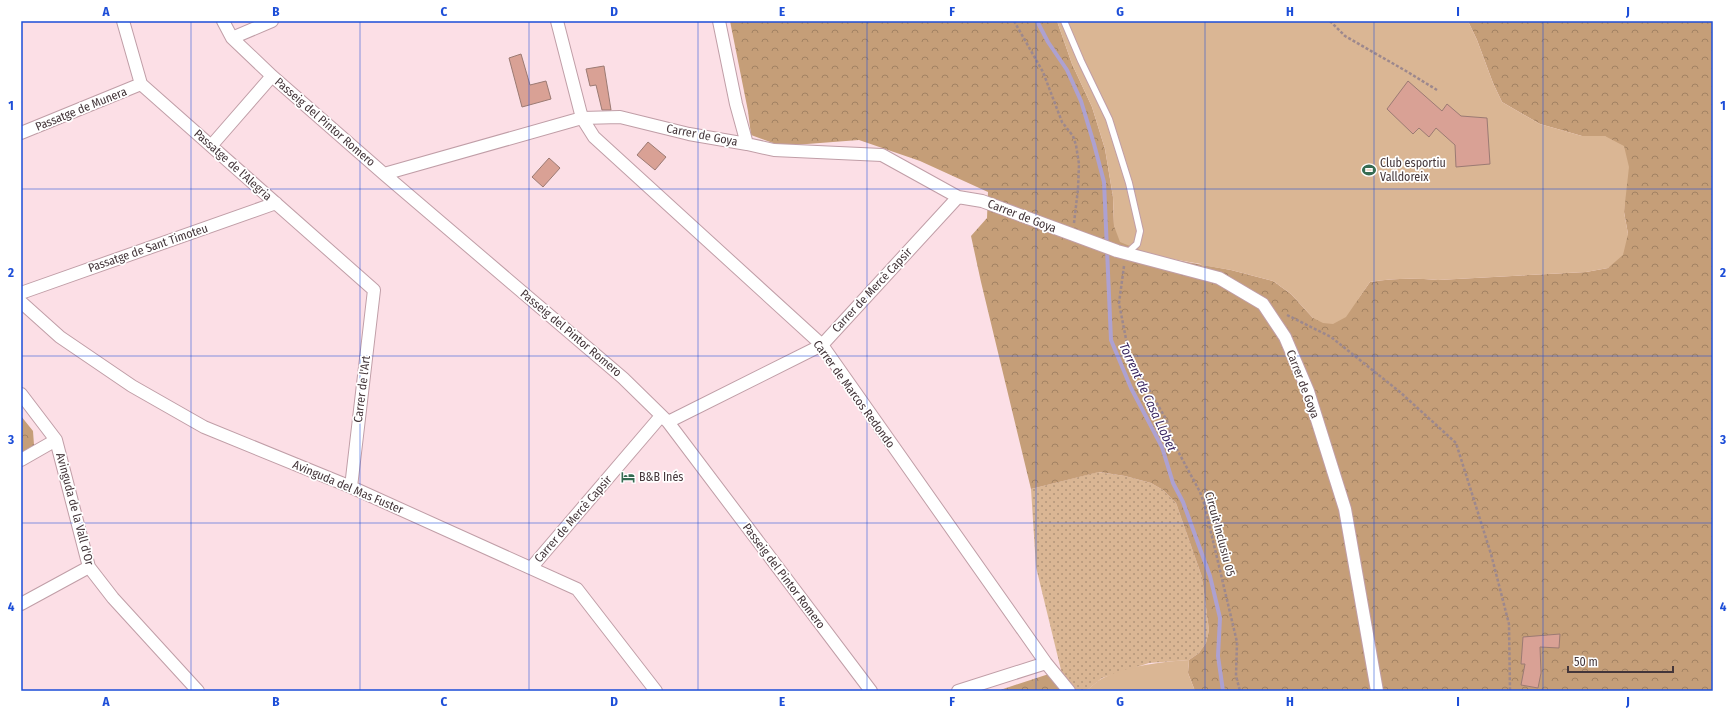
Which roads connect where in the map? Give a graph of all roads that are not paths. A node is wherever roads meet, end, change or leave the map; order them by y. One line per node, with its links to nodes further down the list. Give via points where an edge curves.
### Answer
1 (123, 21): 9 (street)
2 (224, 21): 7 (street, Passeig del Pintor Romero)
3 (272, 21): 7 (street)
4 (557, 21): 10 (street, Carrer de Marcos Redondo)
5 (720, 21): 12 (street, via 736,104)
6 (1064, 21): 17 (lane, via 1109,119 1129,183 1140,231 1138,244)
7 (232, 38): 8 (street, Passeig del Pintor Romero)
8 (272, 76): 13 (street); 14 (street, Passeig del Pintor Romero)
9 (141, 84): 11 (street, Passatge de Munera); 13 (street, Passatge de l'Alegria)
10 (582, 118): 12 (street, Carrer de Goya, via 620,117 689,134); 14 (street, Carrer de Goya); 21 (street, Carrer de Marcos Redondo, via 594,137)
11 (21, 134)
12 (747, 144): 15 (street, Carrer de Goya, via 774,150 882,155)
13 (211, 146): 16 (street, Passatge de l'Alegria)
14 (384, 174): 23 (street, Passeig del Pintor Romero, via 623,378)
15 (958, 198): 17 (street, Carrer de Goya, via 982,201); 21 (street, Carrer de Mercè Capsir)
16 (276, 203): 18 (street, Passatge de l'Alegria); 19 (street, Passatge de Sant Timoteu)
17 (1122, 252): 36 (street, Carrer de Goya, via 1219,278 1263,304 1285,338 1308,391 1344,510)
18 (374, 290): 26 (street, Carrer de l'Art)
19 (21, 293)
20 (21, 302): 26 (street, Avinguda del Mas Fuster, via 60,337 145,394 204,427)
21 (822, 345): 23 (street, Carrer de Mercè Capsir); 30 (street, Carrer de Marcos Redondo)
22 (21, 394): 24 (street, Avinguda de la Vall d'Or)
23 (665, 419): 28 (street, Carrer de Mercè Capsir); 33 (street, Passeig del Pintor Romero)
24 (56, 440): 25 (street); 27 (street, Avinguda de la Vall d'Or)
25 (21, 460)
26 (351, 487): 28 (street, Avinguda del Mas Fuster)
27 (89, 567): 29 (street); 31 (street, Avinguda de la Vall d'Or, via 113,598)
28 (531, 568): 32 (street, Avinguda del Mas Fuster, via 577,589)
29 (21, 604)
30 (1046, 663): 34 (street); 35 (street, Carrer de Marcos Redondo)
31 (198, 691)
32 (656, 691)
33 (871, 691)
34 (958, 691)
35 (1069, 691)
36 (1377, 691)

